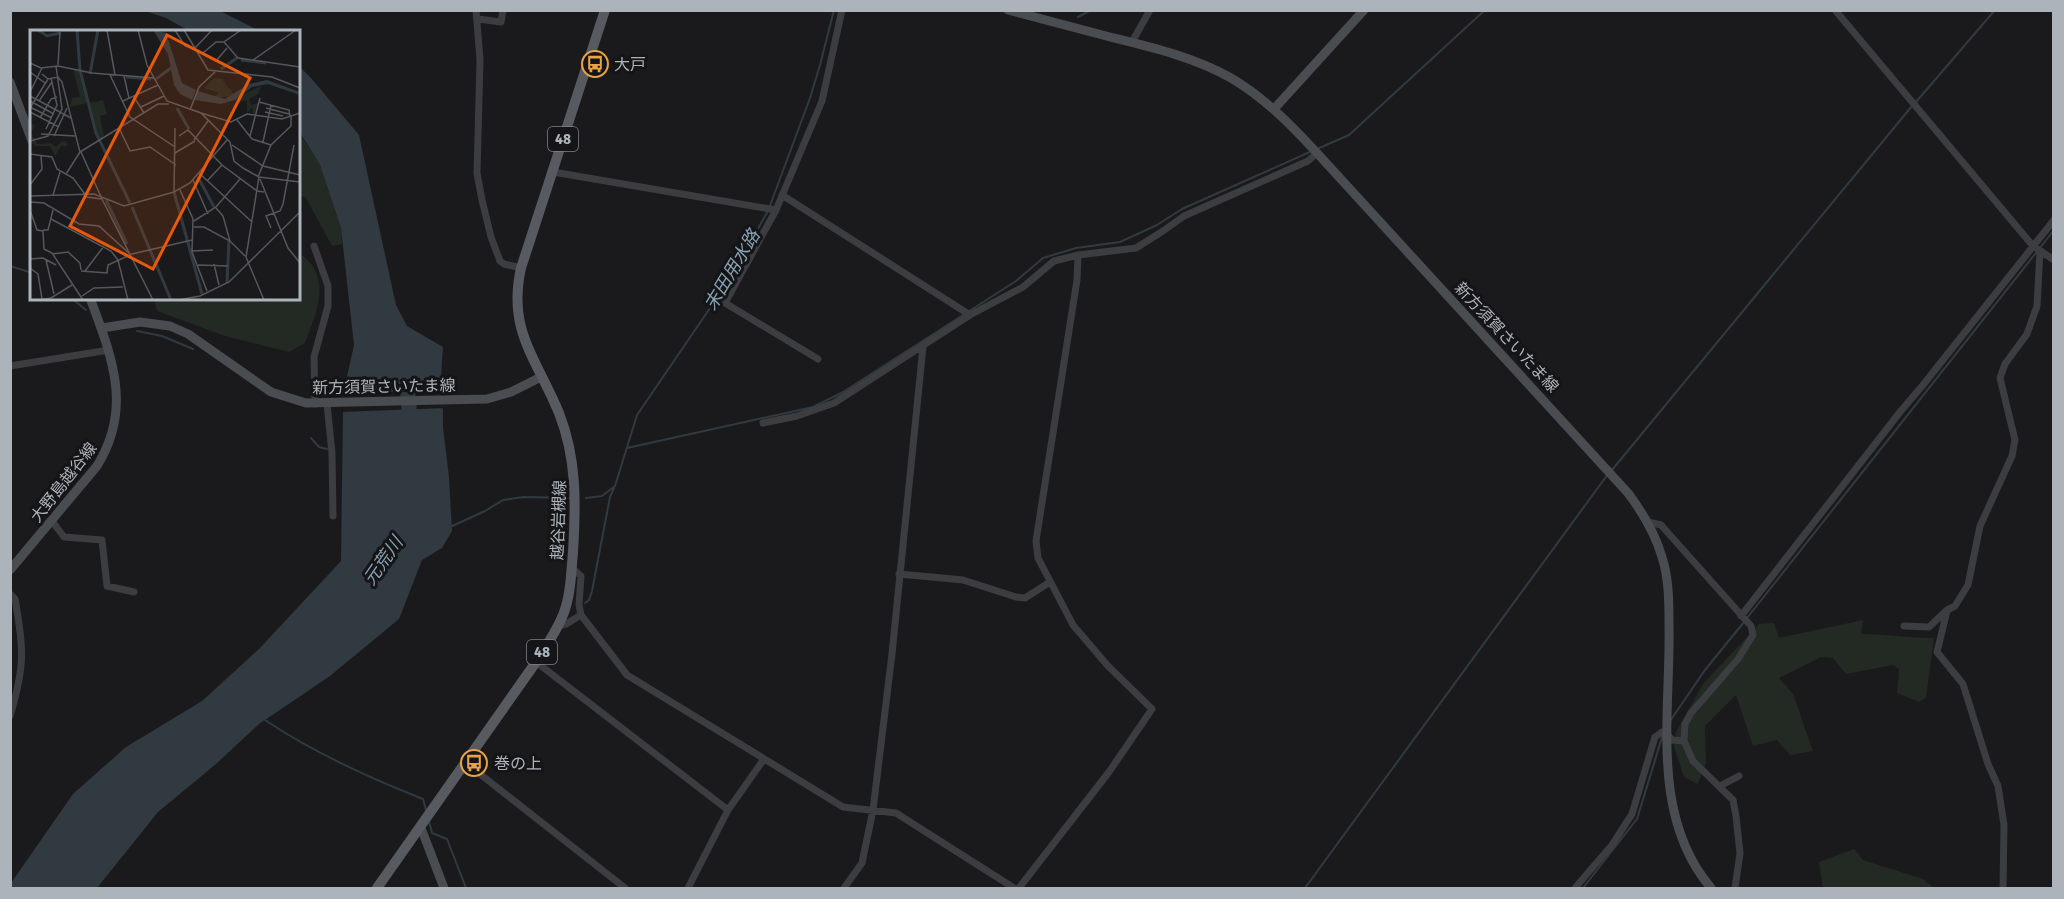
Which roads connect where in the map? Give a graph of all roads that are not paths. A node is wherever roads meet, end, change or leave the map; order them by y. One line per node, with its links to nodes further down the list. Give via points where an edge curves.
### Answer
1 (476, 10): 10 (street)
2 (503, 10): 10 (street, via 501,22)
3 (605, 10): 16 (main road, 越谷岩槻線 / 48)
4 (842, 10): 17 (street, via 822,101)
5 (1008, 10): 9 (main road, 新方須賀さいたま線)
6 (1150, 10): 11 (street)
7 (1364, 10): 13 (main road)
8 (1836, 10): 21 (street)
9 (1042, 15): 11 (main road, 新方須賀さいたま線)
10 (478, 19): 25 (street, via 480,191 490,237 500,261)
11 (1132, 42): 13 (main road, 新方須賀さいたま線, via 1213,69)
12 (10, 82): 14 (main road)
13 (1274, 109): 15 (main road, 新方須賀さいたま線)
14 (30, 136)
15 (1317, 153): 23 (street, via 1308,161 1184,216 1136,248); 39 (main road, 新方須賀さいたま線, via 1606,466)
16 (553, 172): 18 (street); 25 (main road, 越谷岩槻線 / 48)
17 (782, 195): 18 (street); 27 (street)
18 (776, 210): 31 (street, via 725,303)
19 (2054, 220): 21 (street)
20 (314, 246): 34 (street, via 328,286 328,306 314,357)
21 (2033, 246): 22 (street); 48 (street)
22 (2040, 251): 24 (street); 46 (street, via 2037,306 2027,334 2005,364 2000,378 2014,440 2013,456 1980,526 1968,585 1955,606)
23 (1078, 255): 27 (street, via 1053,261 1023,287); 43 (street, via 1036,541 1038,558)
24 (2054, 260)
25 (521, 268): 33 (main road, 越谷岩槻線 / 48, via 517,312 526,345)
26 (91, 300): 28 (main road, 大野島越谷線)
27 (970, 315): 29 (street)
28 (102, 328): 30 (main road, 大野島越谷線); 34 (main road, 新方須賀さいたま線, via 140,321 170,326 188,334 271,392)
29 (923, 347): 36 (street, via 834,403); 42 (street)
30 (109, 350): 32 (street); 38 (main road, 大野島越谷線, via 118,398 109,447)
31 (818, 359)
32 (10, 366)
33 (542, 377): 35 (main road, 新方須賀さいたま線, via 487,399); 40 (main road, 越谷岩槻線 / 48, via 567,433 575,477)
34 (315, 404): 35 (main road, 新方須賀さいたま線)
35 (331, 404): 37 (street)
36 (763, 423)
37 (333, 516)
38 (52, 521): 41 (main road, 大野島越谷線); 44 (street, via 64,537 102,540 107,586)
39 (1648, 522): 48 (street, via 1661,525); 53 (main road, 新方須賀さいたま線, via 1662,557 1669,590)
40 (572, 568): 47 (street, via 580,576); 49 (main road, 越谷岩槻線 / 48)
41 (10, 570)
42 (899, 574): 43 (street, via 963,580 1025,598); 60 (street)
43 (1050, 582): 68 (street, via 1072,625 1152,709 1109,772)
44 (134, 592)
45 (10, 594): 52 (street, via 15,599 23,643 22,668)
46 (1947, 609): 50 (street, via 1929,627); 72 (street, via 1937,652 1963,684 1998,786 2004,825)
47 (581, 615): 49 (street); 55 (street, via 627,675)
48 (1741, 616): 54 (street, via 1751,626 1749,643 1691,713)
49 (558, 626): 51 (main road, 越谷岩槻線 / 48)
50 (1904, 626)
51 (536, 662): 56 (main road, 越谷岩槻線 / 48); 59 (street)
52 (10, 716)
53 (1668, 734): 54 (street, via 1672,740); 69 (street, via 1662,732 1655,738 1632,814); 70 (main road, 新方須賀さいたま線, via 1669,783 1676,819 1687,850)
54 (1684, 741): 58 (street, via 1693,761)
55 (764, 759): 59 (street); 60 (street, via 843,807)
56 (466, 763): 61 (main road, 越谷岩槻線 / 48); 64 (street)
57 (1738, 776): 58 (street)
58 (1720, 786): 71 (street, via 1732,800 1736,816 1740,853)
59 (728, 810): 65 (street)
60 (873, 810): 66 (street, via 862,863); 67 (street, via 896,813)
61 (421, 828): 62 (main road, 越谷岩槻線 / 48); 63 (main road)
62 (377, 888)
63 (444, 888)
64 (625, 888)
65 (688, 888)
66 (844, 888)
67 (1014, 888)
68 (1019, 888)
69 (1575, 888)
70 (1711, 888)
71 (1735, 888)
72 (2003, 888)

